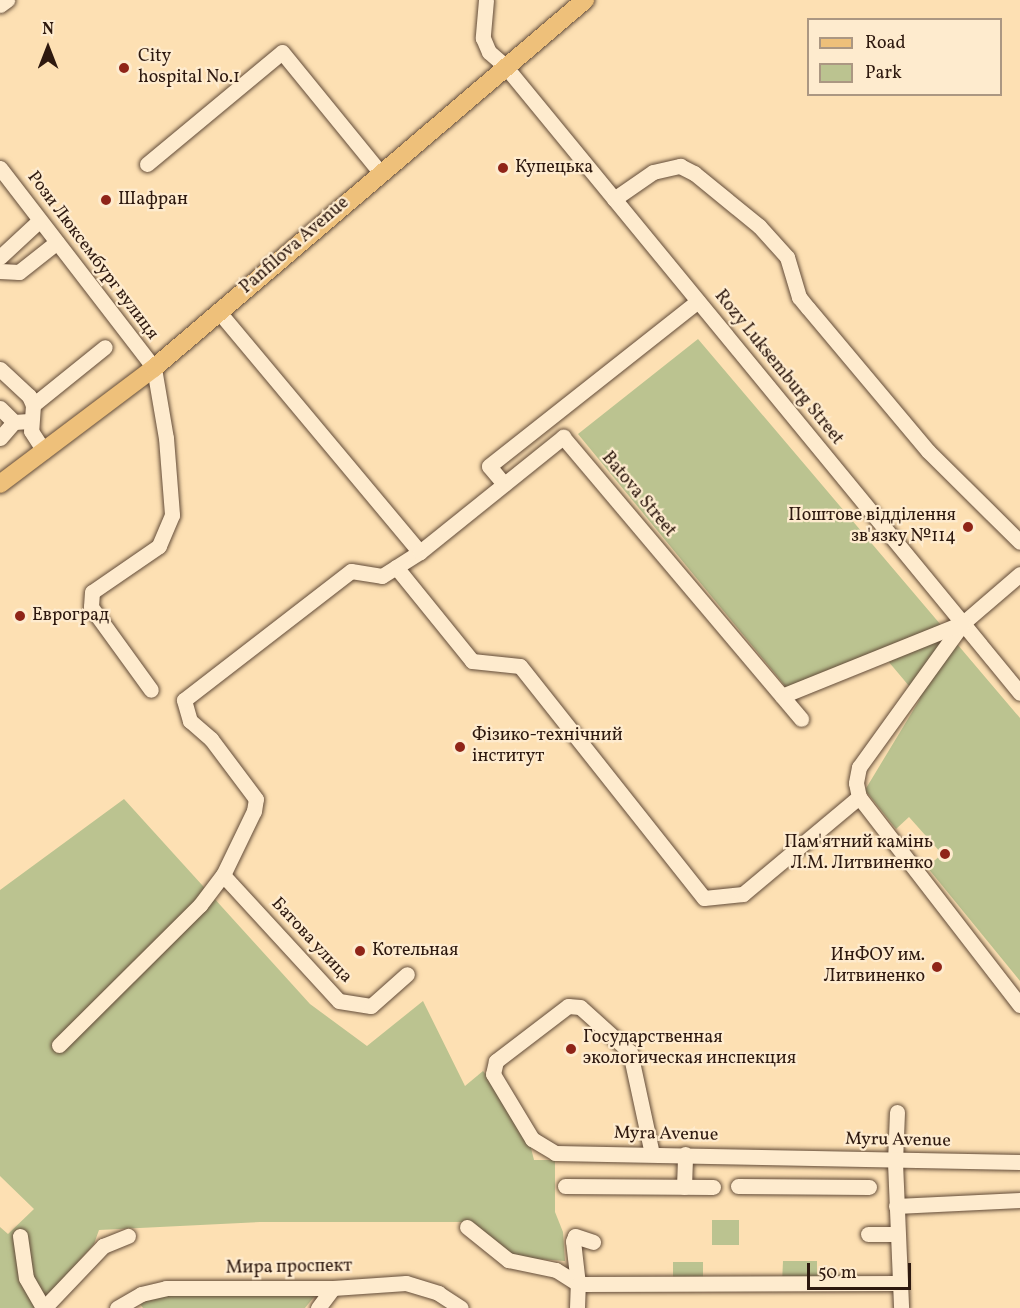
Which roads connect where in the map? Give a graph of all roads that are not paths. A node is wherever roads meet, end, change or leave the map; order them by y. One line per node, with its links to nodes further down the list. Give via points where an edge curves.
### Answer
1 (6, 0): 4 (street)
2 (486, 0): 5 (street, Rozy Luksemburg Street, via 483,38 489,52)
3 (585, 0): 5 (main road, Panfilova Avenue)
4 (0, 5)
5 (505, 66): 8 (main road, Panfilova Avenue); 9 (street, Rozy Luksemburg Street)
6 (147, 165): 8 (street, via 282,52)
7 (0, 168): 10 (street, Рози Люксембург вулиця)
8 (380, 172): 15 (main road, Panfilova Avenue)
9 (614, 200): 14 (street, Rozy Luksemburg Street); 28 (street, via 653,172 680,166 759,226 787,257 799,297 808,308 928,451)
10 (40, 220): 11 (street, Рози Люксембург вулиця); 12 (street)
11 (57, 242): 13 (street, via 19,272); 17 (street, Рози Люксембург вулиця)
12 (0, 257)
13 (0, 271)
14 (698, 301): 21 (street); 32 (street, Rozy Luksemburg Street)
15 (219, 312): 17 (main road, Panfilova Avenue); 29 (street)
16 (105, 347): 19 (street)
17 (154, 368): 25 (main road, Panfilova Avenue); 33 (street, via 166,438 172,515 159,546 92,592 91,607)
18 (0, 369): 19 (street, via 29,396)
19 (33, 405): 22 (street)
20 (0, 408): 22 (street)
21 (550, 418): 23 (street, Batova Street); 27 (street, via 489,466)
22 (21, 422): 24 (street); 25 (street)
23 (563, 437): 27 (street); 35 (street, Batova Street)
24 (0, 438)
25 (44, 451): 26 (main road, Panfilova Avenue)
26 (0, 484)
27 (504, 484): 29 (street)
28 (1020, 542)
29 (420, 552): 30 (street)
30 (396, 567): 37 (street, via 472,661 520,666 704,898 743,894); 38 (street, via 382,576 351,571 184,700 190,721 211,739 256,799)
31 (1020, 574): 32 (street)
32 (963, 624): 34 (street, Rozy Luksemburg Street); 35 (street); 37 (street, via 859,767)
33 (151, 690)
34 (1020, 693)
35 (782, 696): 36 (street, Batova Street)
36 (801, 720)
37 (859, 797): 40 (street)
38 (223, 875): 39 (street, Батова улица, via 339,1001 371,1006); 41 (street, via 200,905)
39 (407, 974)
40 (1020, 1005)
41 (59, 1045)
42 (897, 1112): 46 (street)
43 (652, 1154): 43 (street, Myra Avenue, via 555,1153 532,1139 493,1074 496,1061 568,1006 580,1007 630,1052); 44 (street, Myra Avenue)
44 (684, 1154): 45 (street, Myru Avenue); 49 (street)
45 (808, 1158): 46 (street, Myru Avenue); 52 (street)
46 (895, 1162): 47 (street, Myru Avenue); 55 (street)
47 (1020, 1162)
48 (564, 1186): 49 (street)
49 (684, 1186): 50 (street)
50 (713, 1186)
51 (738, 1186): 52 (street)
52 (807, 1186): 53 (street)
53 (869, 1187)
54 (1020, 1200): 55 (street)
55 (896, 1206): 58 (street)
56 (467, 1227): 63 (street, via 508,1260 556,1270)
57 (868, 1234): 58 (street)
58 (897, 1234): 62 (street)
59 (20, 1236): 65 (street, via 26,1278)
60 (128, 1236): 65 (street, via 103,1246)
61 (593, 1242): 63 (street, via 575,1236 573,1241)
62 (898, 1283): 63 (street); 70 (street)
63 (578, 1284): 69 (street)
64 (333, 1288): 66 (street, Мира проспект, via 166,1288 141,1294); 67 (street); 68 (street, Мира проспект, via 406,1283 438,1293)
65 (44, 1308)
66 (117, 1308)
67 (318, 1308)
68 (460, 1308)
69 (577, 1308)
70 (901, 1308)

